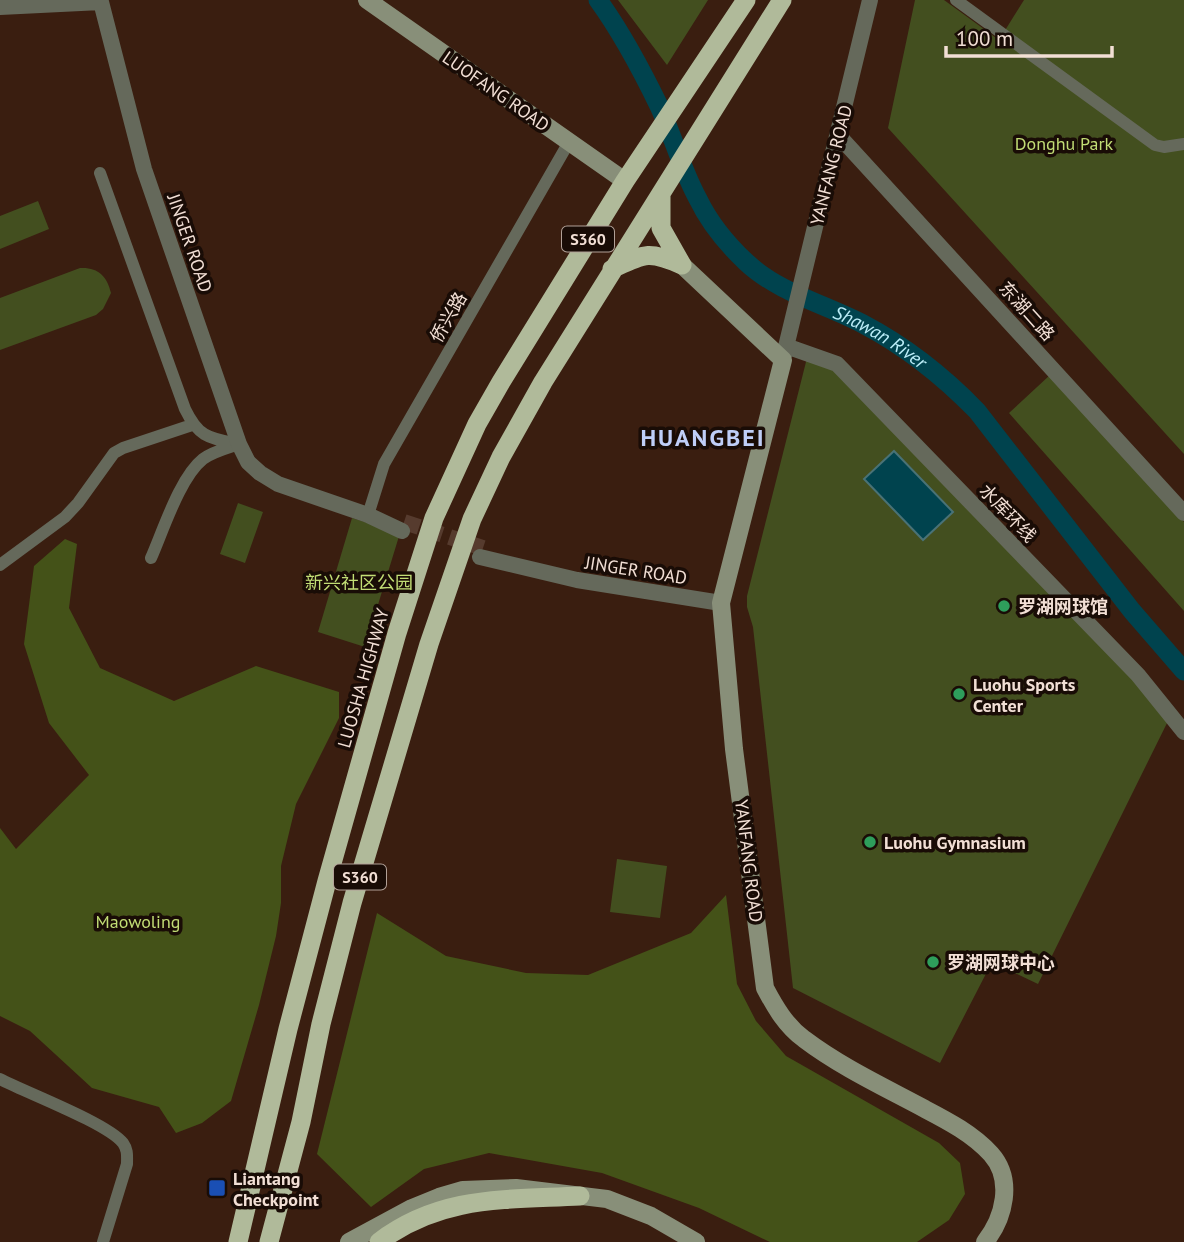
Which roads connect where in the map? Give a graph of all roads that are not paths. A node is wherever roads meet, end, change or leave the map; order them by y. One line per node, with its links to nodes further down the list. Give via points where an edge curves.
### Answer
1 (367, 0): 9 (main road, LUOFANG ROAD)
2 (746, 0): 12 (highway, S360)
3 (782, 0): 13 (highway, S360)
4 (870, 0): 8 (street, YANFANG ROAD)
5 (956, 0): 10 (street, via 1155,145)
6 (101, 1): 7 (street, JINGER ROAD); 18 (street, JINGER ROAD, via 144,169)
7 (0, 7)
8 (839, 136): 16 (street, YANFANG ROAD); 19 (street, 东湖二路)
9 (569, 142): 12 (main road, LUOFANG ROAD); 20 (street, 侨兴路, via 384,464)
10 (1184, 144)
11 (100, 173): 17 (street)
12 (629, 175): 29 (highway, LUOSHA HIGHWAY / S360, via 500,382 434,518 327,881)
13 (662, 191): 14 (highway, via 661,228); 15 (highway, S360)
14 (682, 265): 15 (highway, via 646,255); 16 (main road)
15 (611, 270): 31 (highway, S360, via 501,457 448,584 352,903)
16 (786, 346): 25 (main road, YANFANG ROAD); 26 (street, 水库环线, via 837,364 1138,675)
17 (192, 425): 18 (street, via 211,439); 24 (street, via 114,453 65,517)
18 (239, 444): 20 (street, JINGER ROAD, via 248,461 278,484); 23 (street, via 205,457 196,466)
19 (1184, 513)
20 (368, 514): 21 (street, JINGER ROAD)
21 (403, 526)
22 (482, 552): 25 (street, JINGER ROAD, via 565,578)
23 (151, 558)
24 (0, 565)
25 (721, 603): 35 (main road, YANFANG ROAD, via 734,749 765,988 778,1013 800,1037 956,1126 993,1156 1003,1180 1005,1202)
26 (1184, 732)
27 (0, 1079): 30 (street, via 93,1123 122,1142 128,1152 127,1164)
28 (580, 1196): 32 (main road, via 516,1188 463,1190 412,1208); 33 (highway, via 447,1207); 34 (main road, via 628,1206)
29 (238, 1241)
30 (103, 1242)
31 (270, 1242)
32 (349, 1242)
33 (379, 1242)
34 (696, 1242)
35 (985, 1242)

